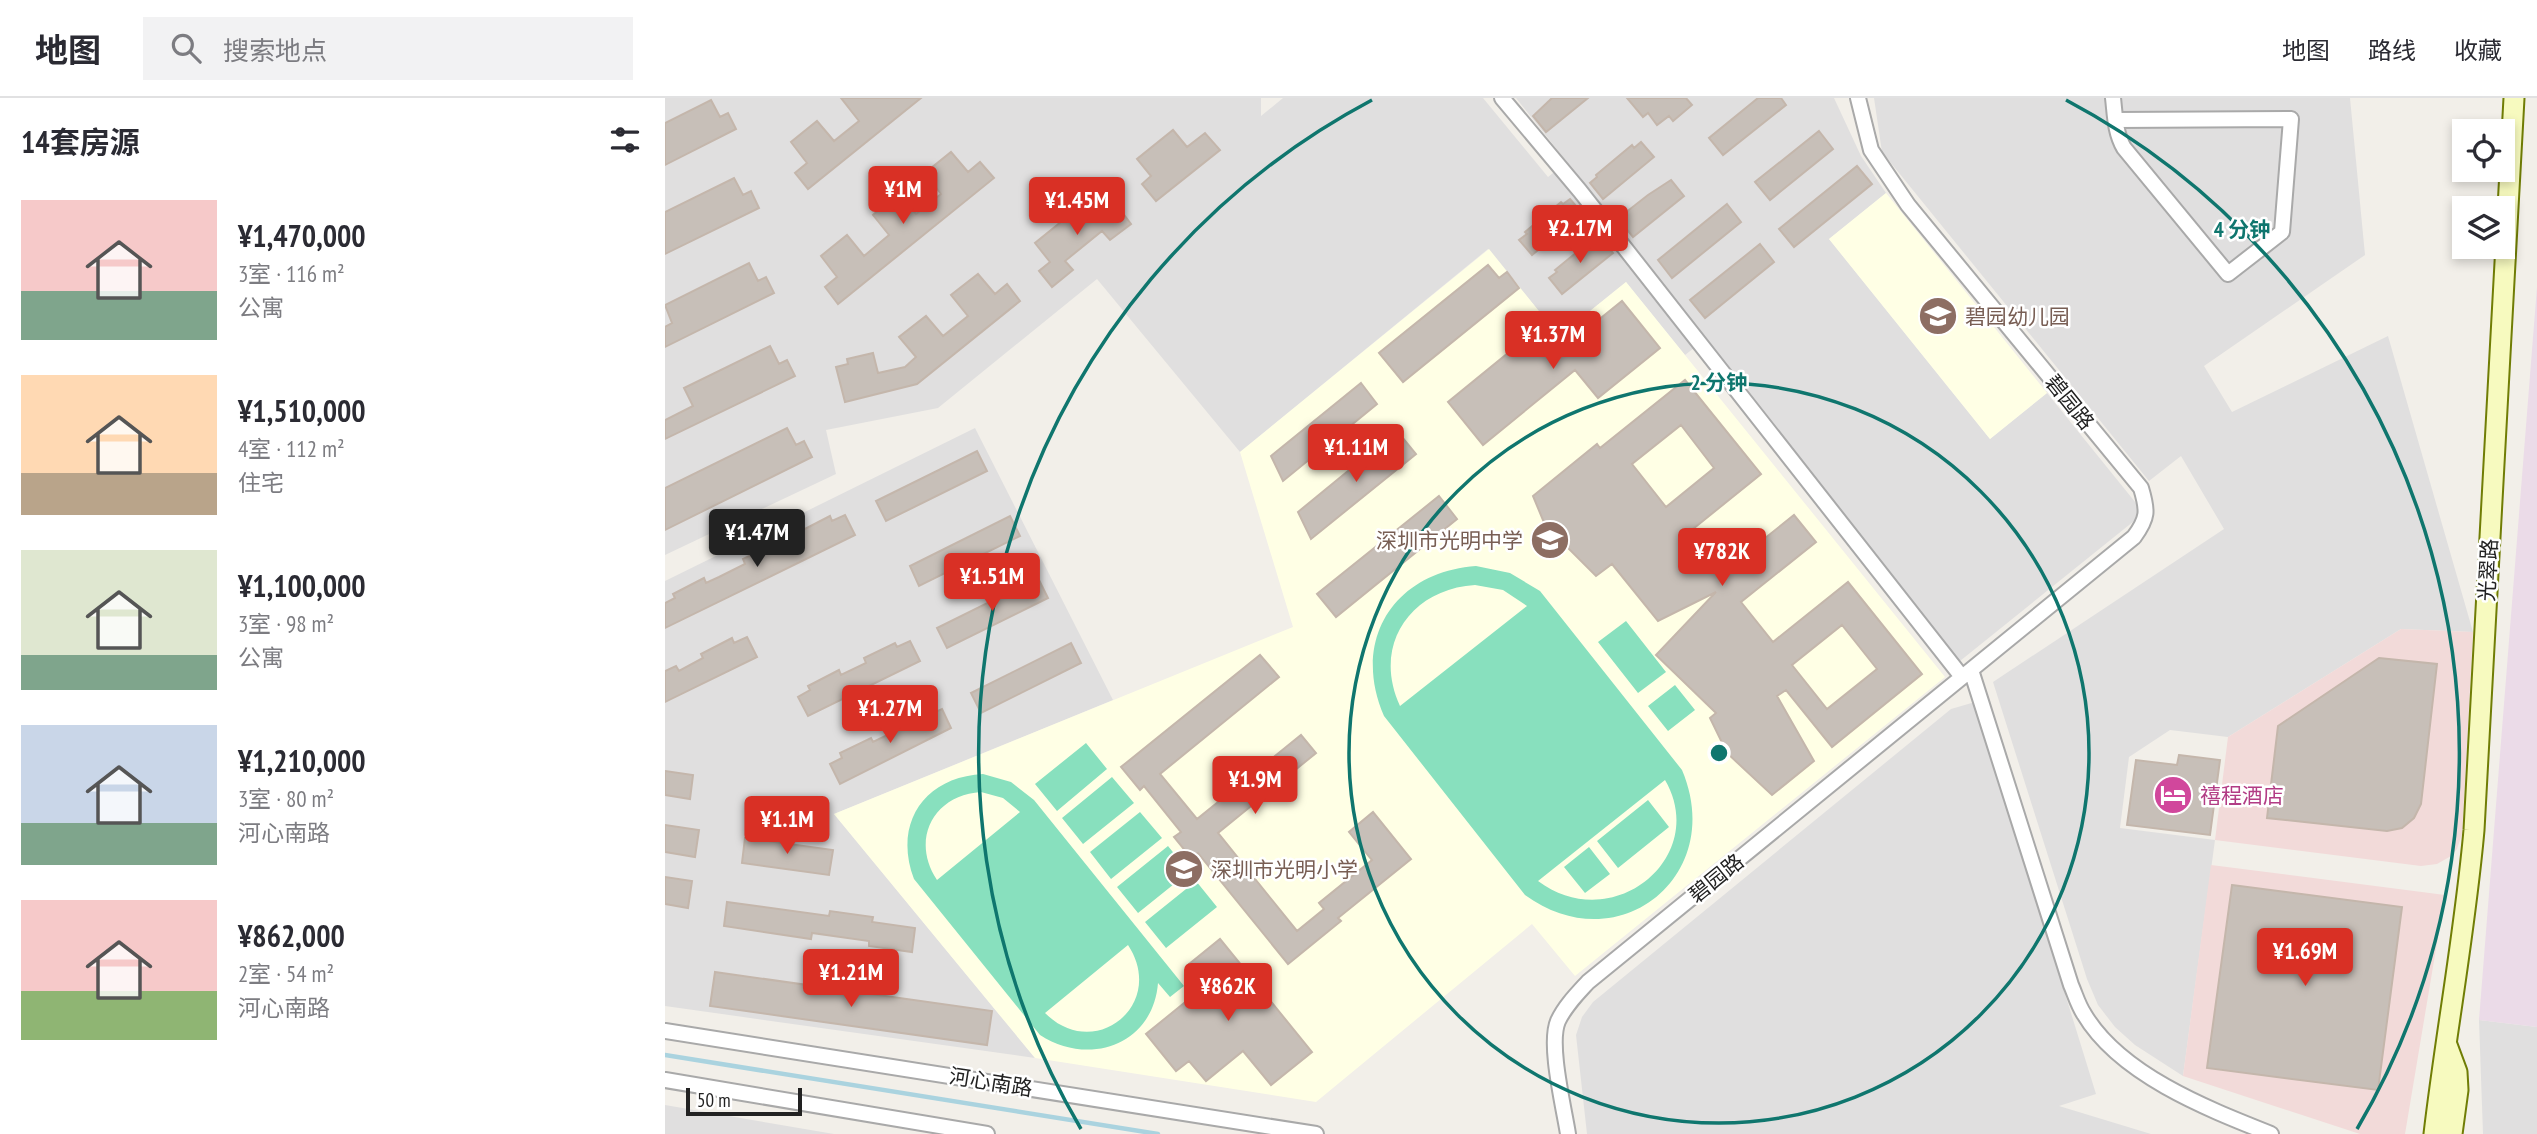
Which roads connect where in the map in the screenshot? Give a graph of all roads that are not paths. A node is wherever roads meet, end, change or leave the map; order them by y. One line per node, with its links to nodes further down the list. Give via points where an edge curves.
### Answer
1 (1502, 98): 6 (street)
2 (1858, 98): 6 (street, 碧园路, via 1871,149 1908,205 2141,488 2146,505 2145,522 2134,537)
3 (2113, 98): 5 (street)
4 (2514, 98): 8 (street, 光翠路, via 2474,830)
5 (2116, 120): 5 (street, via 2124,148 2228,274 2282,232 2291,119)
6 (1967, 673): 12 (street, 碧园路, via 1588,982 1570,1002 1557,1023 1554,1039); 13 (street, via 2083,1014 2102,1039 2149,1075 2215,1112)
7 (665, 1031): 11 (street, 河心南路)
8 (2445, 1041): 14 (street, 光翠路); 15 (street, 光翠路, via 2457,1072)
9 (665, 1080): 10 (street)
10 (987, 1134)
11 (1316, 1134)
12 (1568, 1134)
13 (2271, 1134)
14 (2434, 1134)
15 (2452, 1134)

